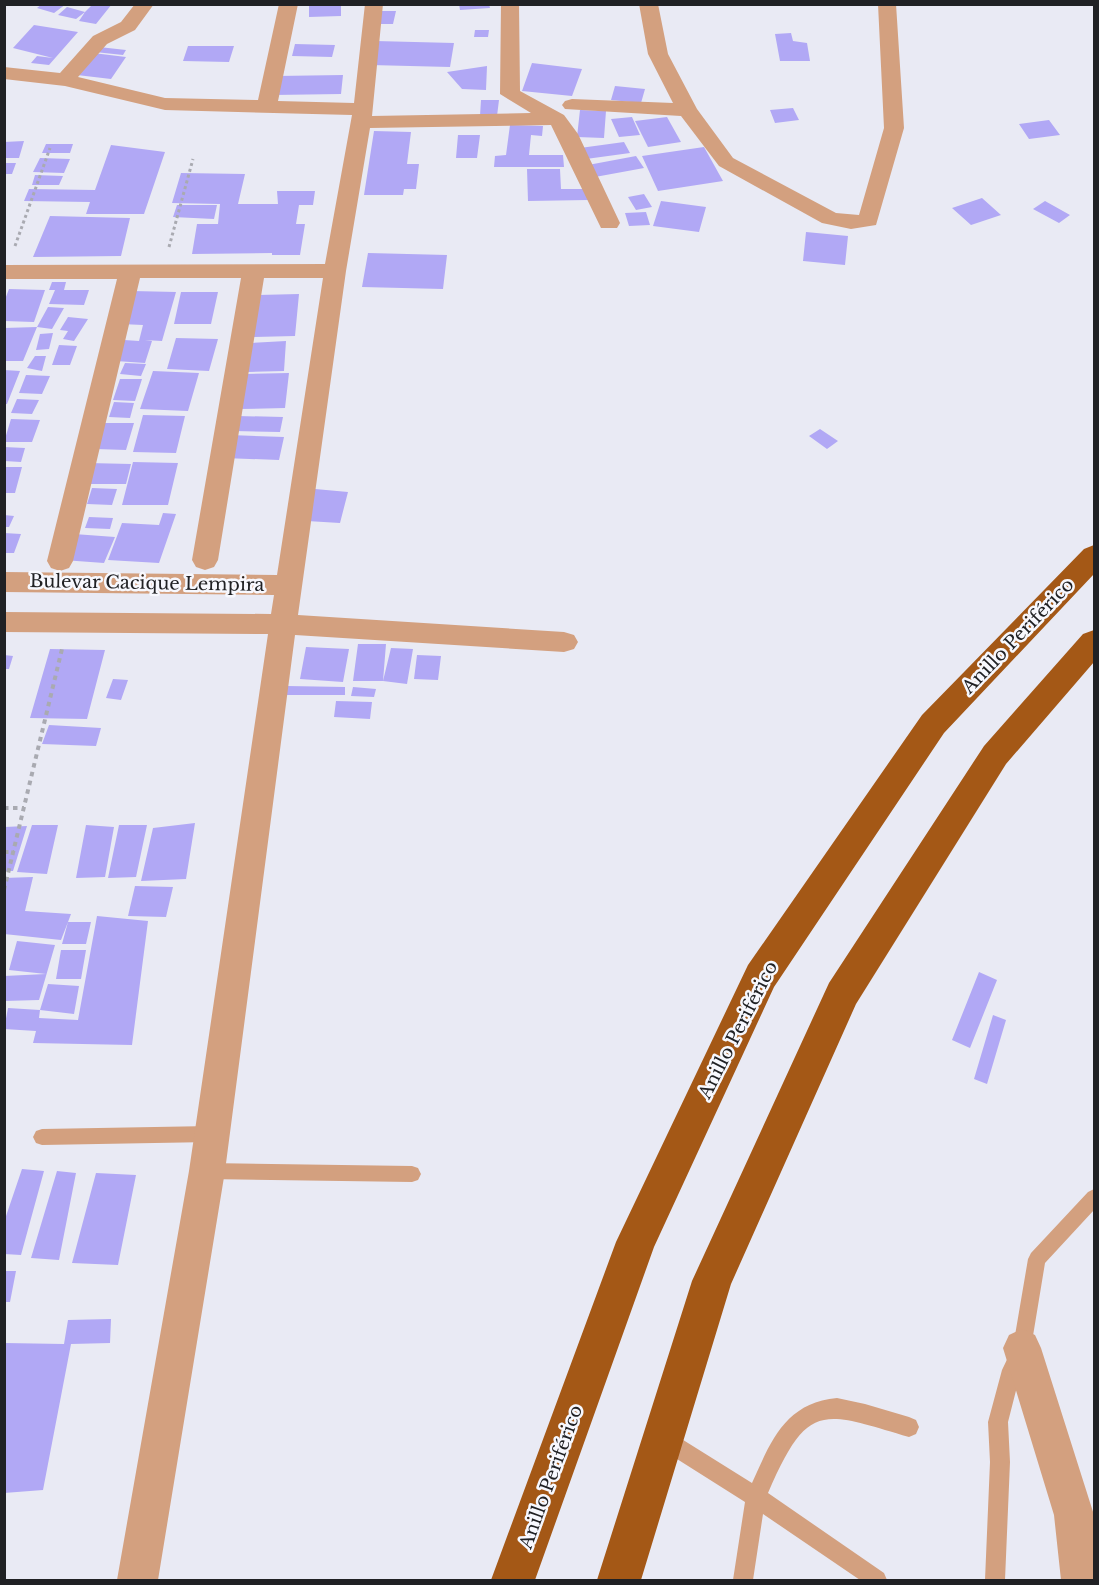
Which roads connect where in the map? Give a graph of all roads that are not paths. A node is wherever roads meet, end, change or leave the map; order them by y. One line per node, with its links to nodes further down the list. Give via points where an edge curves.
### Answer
1 (145, 4): 8 (street, via 128,26 100,40)
2 (289, 4): 9 (street)
3 (374, 4): 12 (street)
4 (510, 4): 11 (street, via 510,94)
5 (648, 4): 10 (street, via 657,54)
6 (887, 4): 10 (street, via 894,128 868,219 852,222 830,218 726,162)
7 (4, 73): 8 (street)
8 (65, 80): 9 (street, via 165,104)
9 (267, 107): 12 (street)
10 (687, 110): 11 (street)
11 (565, 112): 12 (street); 13 (street, via 568,134)
12 (361, 116): 16 (street)
13 (609, 223)
14 (130, 271): 15 (street); 17 (street); 20 (street)
15 (254, 271): 16 (street); 19 (street)
16 (335, 271): 22 (street)
17 (5, 273)
18 (1095, 556): 37 (highway, Anillo Periférico, via 933,724 761,976 636,1242)
19 (205, 560)
20 (60, 561)
21 (4, 582): 22 (street, Bulevar Cacique Lempira)
22 (289, 585): 24 (street)
23 (4, 622): 24 (street)
24 (283, 624): 25 (street); 27 (street)
25 (564, 642)
26 (1095, 642): 34 (highway, via 995,755 842,994 712,1281)
27 (211, 1134): 28 (lane); 29 (street)
28 (42, 1137)
29 (207, 1171): 30 (lane); 36 (street)
30 (412, 1174)
31 (1095, 1198): 32 (lane, via 1037,1259)
32 (1022, 1348): 41 (lane, via 1009,1378 998,1422); 42 (street, via 1074,1515)
33 (909, 1427): 35 (lane, via 838,1408 812,1411 784,1437)
34 (663, 1439): 35 (lane); 38 (highway)
35 (756, 1497): 39 (lane); 40 (lane)
36 (138, 1581)
37 (513, 1581)
38 (619, 1581)
39 (743, 1581)
40 (878, 1581)
41 (995, 1581)
42 (1082, 1581)

